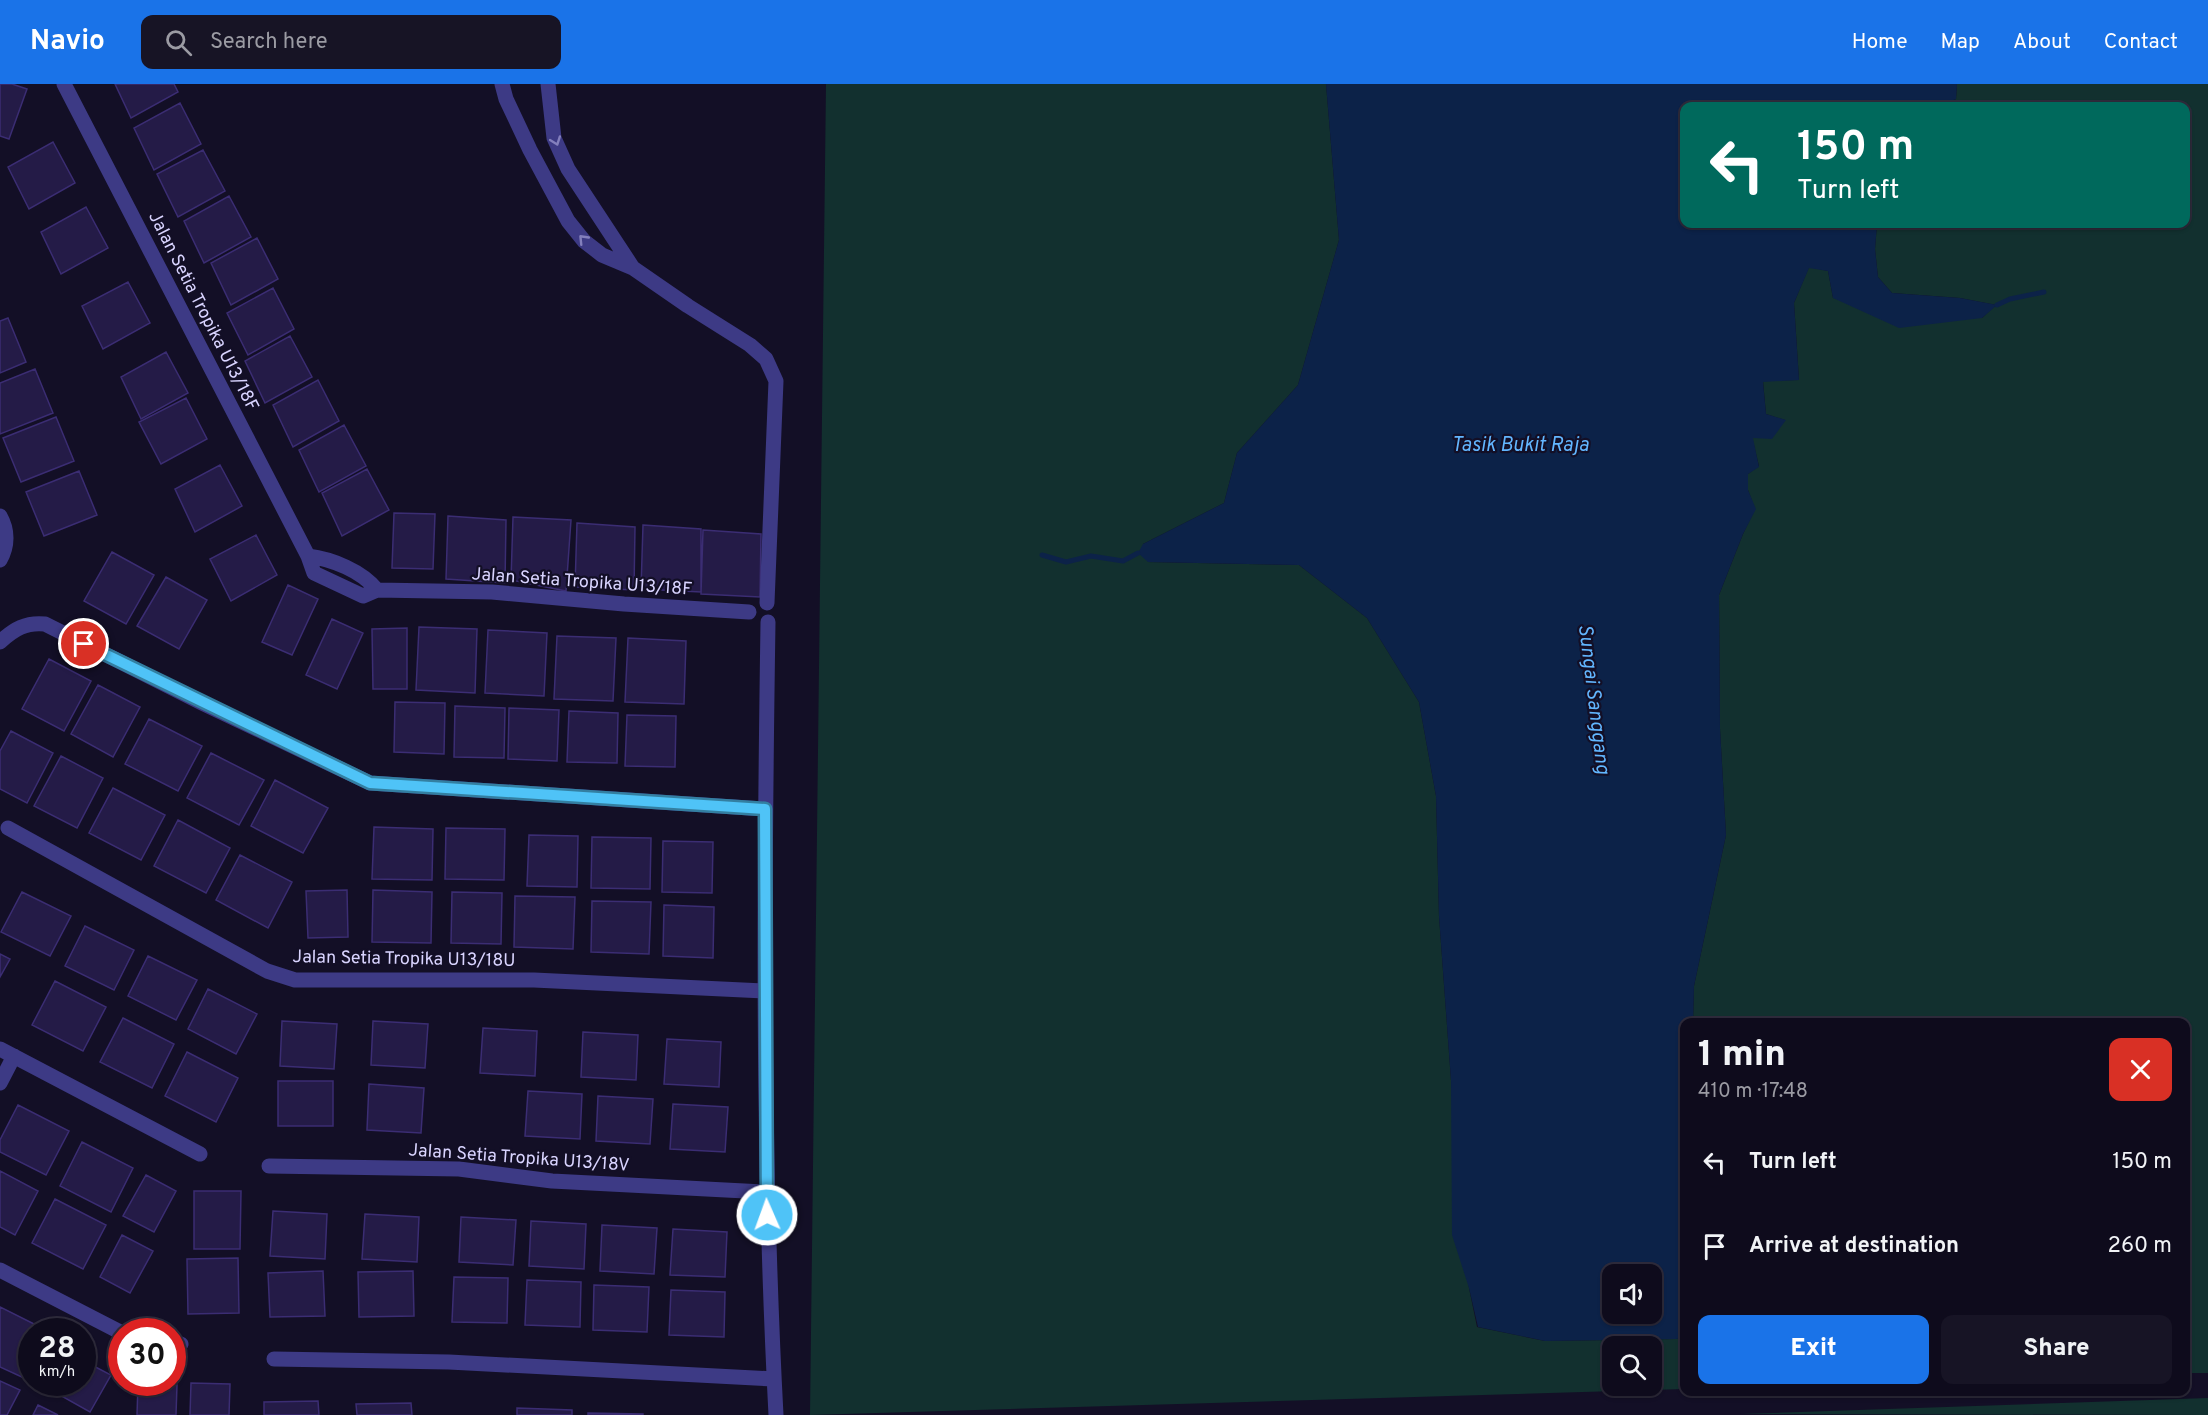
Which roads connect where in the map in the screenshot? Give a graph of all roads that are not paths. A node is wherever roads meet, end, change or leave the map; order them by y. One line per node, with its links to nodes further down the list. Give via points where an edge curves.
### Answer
1 (64, 84): 8 (street, Jalan Setia Tropika U13/18F, via 309,555 325,558 369,580 377,590 492,592)
2 (502, 84): 4 (street, one-way to 2, via 602,255 568,221 530,150)
3 (548, 84): 4 (street, one-way to 4, via 554,138 568,169)
4 (633, 267): 7 (street, via 750,345 766,359 776,381)
5 (0, 516): 6 (street, via 6,544)
6 (0, 560)
7 (767, 603): 8 (street, via 755,602); 9 (street, via 772,612)
8 (749, 612): 9 (street, via 753,622)
9 (768, 622): 11 (street)
10 (0, 642): 11 (street, via 31,622 45,624 370,783)
11 (765, 809): 13 (street)
12 (8, 828): 13 (street, Jalan Setia Tropika U13/18U, via 267,971 295,980 534,980)
13 (765, 991): 18 (street)
14 (7, 1053): 15 (street); 16 (street)
15 (0, 1083)
16 (200, 1154)
17 (269, 1166): 18 (street, Jalan Setia Tropika U13/18V, via 459,1169 552,1181)
18 (766, 1192): 22 (street)
19 (0, 1270): 20 (street)
20 (108, 1326)
21 (274, 1359): 22 (street, via 449,1362)
22 (774, 1379): 23 (street)
23 (776, 1415)

